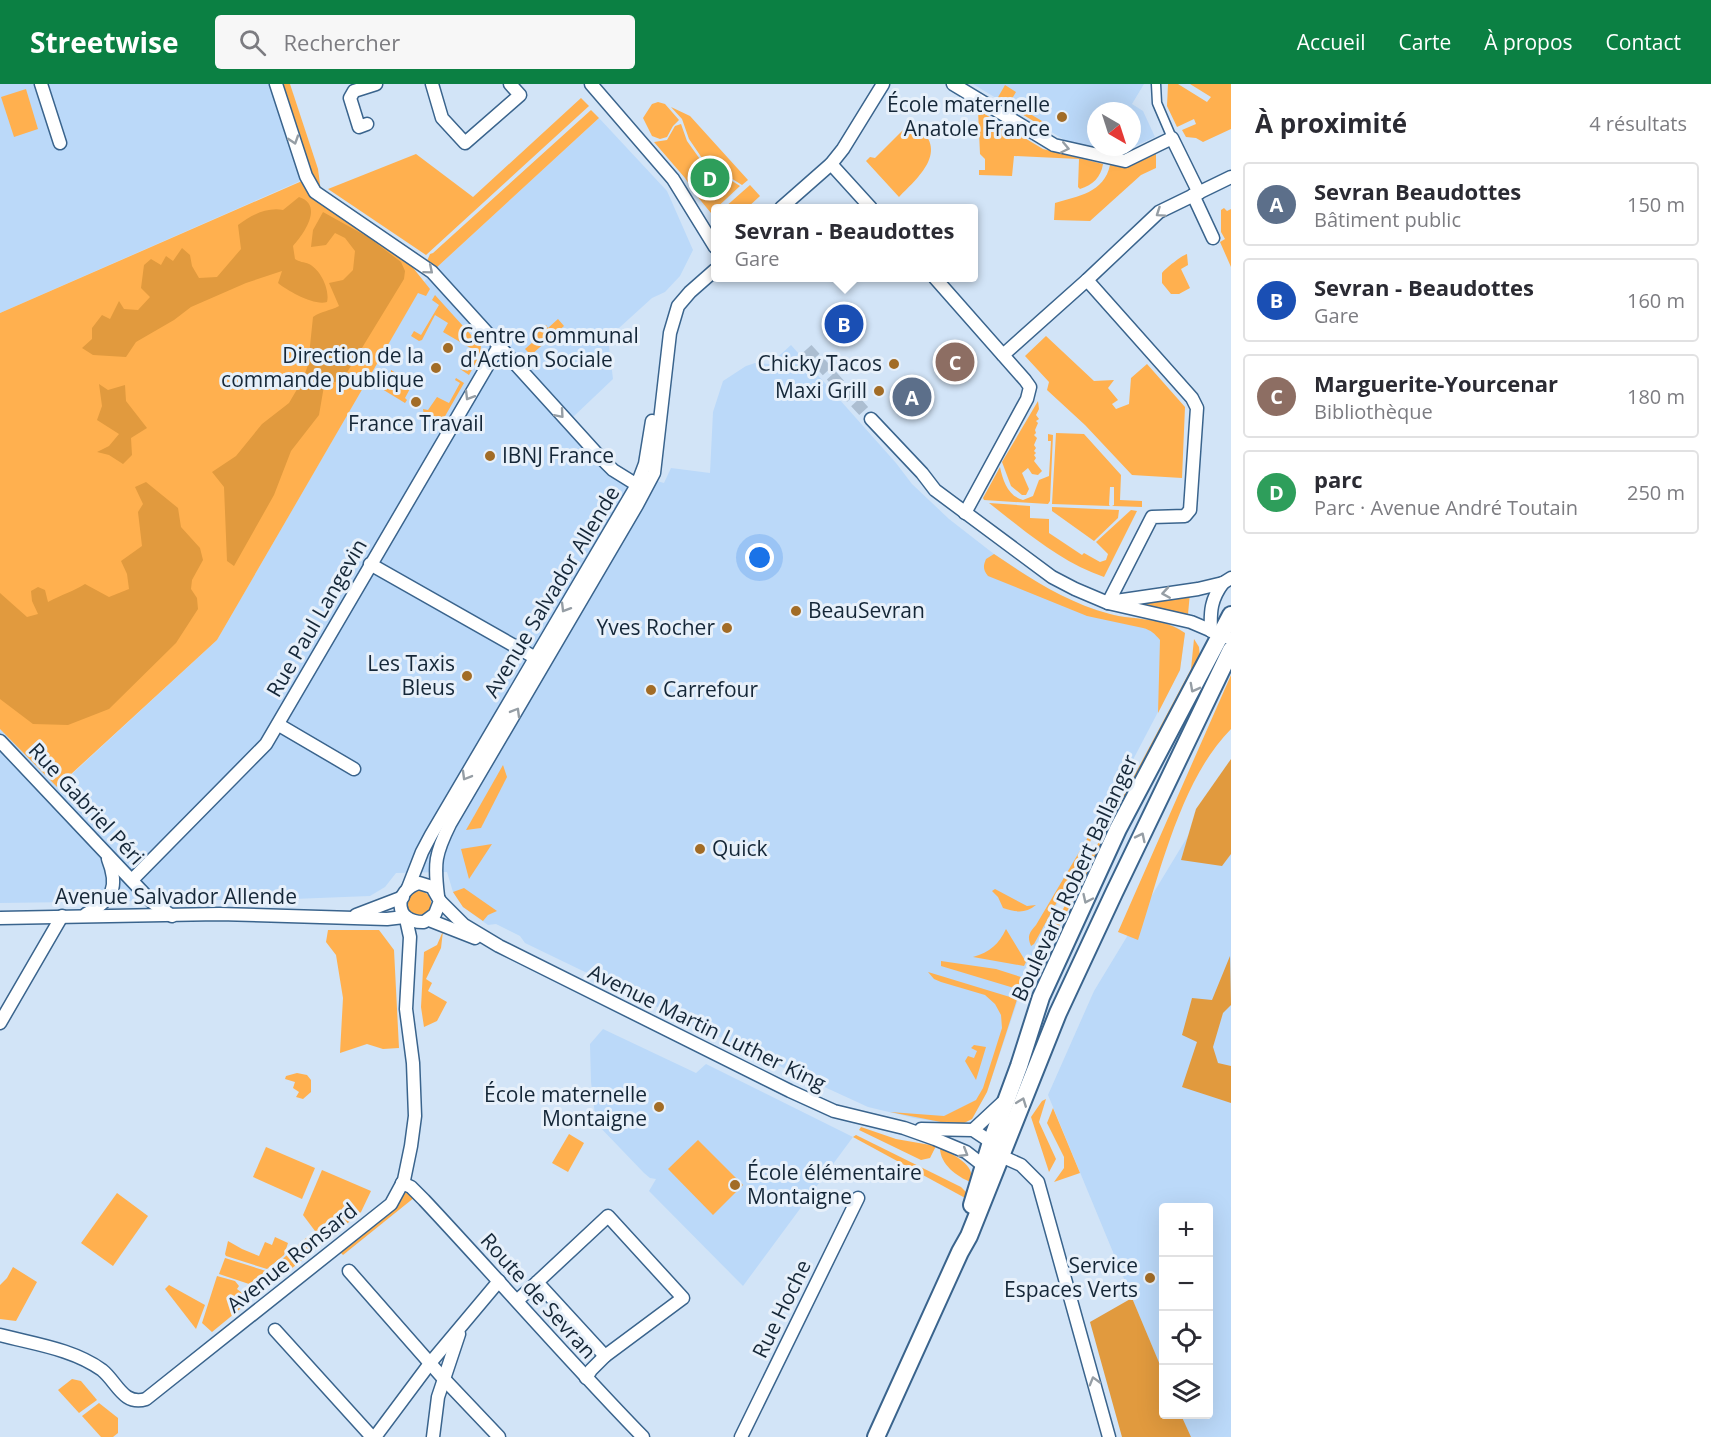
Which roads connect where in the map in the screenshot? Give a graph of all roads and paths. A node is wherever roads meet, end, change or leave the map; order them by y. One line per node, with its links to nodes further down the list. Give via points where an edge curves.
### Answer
1 (41, 84): 12 (street)
2 (276, 84): 23 (street, one-way to 23, via 312,188 432,272)
3 (376, 84): 10 (street, via 351,94)
4 (432, 84): 5 (street, via 442,118 465,143 520,95)
5 (510, 84)
6 (591, 84): 19 (street, via 674,179)
7 (883, 84): 13 (street)
8 (953, 84): 11 (street, one-way to 11, via 1054,145 1125,160)
9 (1156, 84): 11 (street, via 1157,103)
10 (359, 127)
11 (1172, 138): 15 (street)
12 (60, 144)
13 (831, 164): 16 (street); 17 (street)
14 (1231, 177): 15 (street)
15 (1196, 194): 18 (street); 21 (street, one-way to 21, via 1158,212)
16 (786, 204)
17 (867, 204)
18 (1213, 238)
19 (711, 240)
20 (710, 274): 26 (street, Avenue Salvador Allende, via 686,288 664,327)
21 (1087, 280): 24 (street); 30 (street, via 1197,408 1190,510 1185,516 1152,517)
22 (939, 282): 24 (street)
23 (499, 346): 26 (street, one-way to 26, via 599,456); 28 (street, Rue Paul Langevin, one-way to 28)
24 (1003, 355): 27 (street, via 1028,383 1029,393)
25 (871, 419): 27 (street, via 935,490)
26 (641, 488): 33 (street, Avenue Salvador Allende)
27 (965, 513): 30 (street, via 1052,577)
28 (370, 564): 33 (street); 34 (street, Rue Paul Langevin)
29 (1227, 580): 30 (street, one-way to 30, via 1198,589); 32 (street, via 1210,606)
30 (1108, 603): 32 (street, via 1191,622)
31 (1231, 615): 32 (main road, Boulevard Robert Ballanger)
32 (1224, 639): 52 (main road, Boulevard Robert Ballanger, one-way to 52, via 1118,829 1041,997); 56 (main road, Boulevard Robert Ballanger, one-way to 32, via 1058,1013)
33 (540, 660): 39 (street, Avenue Salvador Allende, one-way to 39, via 431,835); 40 (street, Avenue Salvador Allende, one-way to 33, via 438,848)
34 (279, 725): 36 (street); 38 (street, Rue Paul Langevin, via 257,755)
35 (0, 741): 37 (street, Rue Gabriel Péri)
36 (354, 769)
37 (105, 852): 38 (street, Rue Gabriel Péri); 42 (street, via 114,874 114,889 102,906)
38 (132, 880): 43 (street, Rue Gabriel Péri)
39 (406, 892): 40 (street, via 419,883 427,884); 44 (street, Avenue Salvador Allende); 46 (street, via 400,906)
40 (439, 898): 47 (street, via 439,908); 48 (street, Avenue Martin Luther King, via 464,925)
41 (62, 916): 42 (street, Avenue Salvador Allende); 45 (street, Avenue Salvador Allende); 50 (street)
42 (83, 916): 43 (street, Avenue Salvador Allende)
43 (172, 916): 44 (street, Avenue Salvador Allende)
44 (352, 917): 46 (street, Avenue Salvador Allende)
45 (0, 918)
46 (405, 918): 47 (street); 49 (street, Avenue Ronsard)
47 (426, 921): 48 (street, Avenue Martin Luther King); 49 (street, Avenue Ronsard, via 415,936)
48 (499, 946): 53 (street, Avenue Martin Luther King, via 834,1111)
49 (410, 953): 58 (street, Avenue Ronsard, via 406,1009 415,1116)
50 (5, 1004): 51 (street)
51 (0, 1023)
52 (1007, 1098): 54 (street); 55 (main road, Boulevard Robert Ballanger)
53 (904, 1128): 54 (street, Avenue Martin Luther King); 57 (street, Avenue Martin Luther King, one-way to 57, via 966,1152)
54 (973, 1130): 55 (street)
55 (991, 1142): 56 (street); 57 (main road, Boulevard Robert Ballanger)
56 (1001, 1156): 57 (street); 60 (main road, Boulevard Robert Ballanger); 78 (street, one-way to 56, via 1038,1182 1021,1165)
57 (984, 1166): 60 (main road, Boulevard Robert Ballanger)
58 (402, 1183): 62 (street, Route de Sevran, via 420,1196); 67 (street, Avenue Ronsard, via 383,1210 146,1398 138,1401 125,1396 103,1371 83,1358)
59 (858, 1198): 76 (street, Rue Hoche)
60 (960, 1252): 77 (main road, Boulevard Robert Ballanger)
61 (349, 1271): 69 (street)
62 (499, 1281): 64 (street, Route de Sevran); 65 (street)
63 (537, 1282): 64 (street); 68 (street); 68 (street, via 608,1216 683,1298)
64 (518, 1300): 71 (street, Route de Sevran)
65 (461, 1327): 69 (street); 70 (street)
66 (275, 1330): 72 (street)
67 (0, 1335)
68 (605, 1356): 71 (street)
69 (431, 1362): 70 (street); 72 (street)
70 (443, 1378): 73 (street); 74 (street)
71 (586, 1378): 75 (street, Route de Sevran)
72 (373, 1437)
73 (433, 1437)
74 (499, 1437)
75 (643, 1437)
76 (741, 1437)
77 (876, 1437)
78 (1109, 1437)

